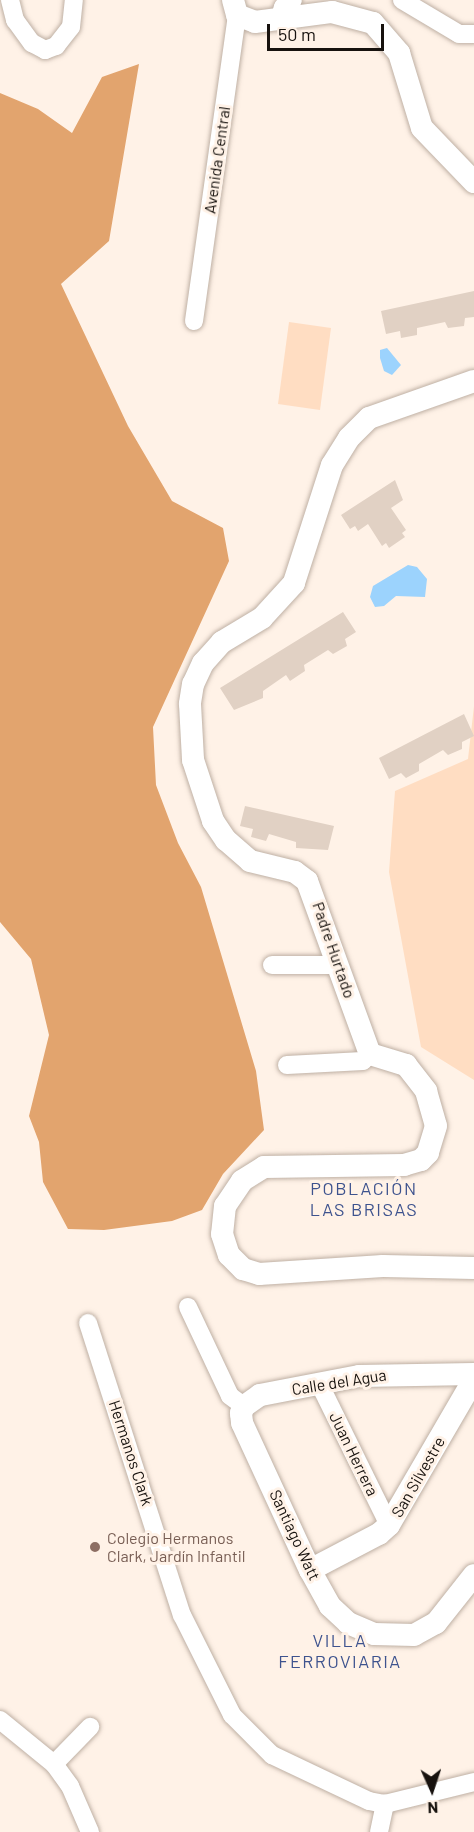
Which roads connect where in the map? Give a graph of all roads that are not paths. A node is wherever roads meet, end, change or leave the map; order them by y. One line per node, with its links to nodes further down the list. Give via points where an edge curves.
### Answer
1 (10, 0): 2 (street, via 15,20 32,43 45,50 56,46 71,27)
2 (74, 0)
3 (293, 0): 6 (street, via 283,7)
4 (402, 0): 7 (street, via 459,34)
5 (235, 7): 6 (street, via 255,22); 9 (street, Avenida Central)
6 (279, 20): 8 (street, via 332,12 373,23 399,53 422,128)
7 (474, 34)
8 (474, 182)
9 (194, 321)
10 (474, 381): 12 (street, Padre Hurtado, via 369,418 349,438 332,465 294,583 262,618 222,642 203,663 193,684 193,760 213,821 226,840 250,861 289,870 307,881)
11 (273, 965): 12 (street)
12 (338, 965): 13 (street, Padre Hurtado)
13 (370, 1054): 14 (street, via 363,1061); 15 (street, via 406,1065 426,1091 436,1126 428,1153 404,1165 264,1167 242,1181 225,1206 222,1234 229,1255 243,1269 259,1274 383,1266)
14 (287, 1065)
15 (474, 1268)
16 (188, 1306): 21 (street, via 230,1396)
17 (88, 1323): 29 (street, Hermanos Clark, via 182,1615 232,1715 281,1760 369,1801)
18 (474, 1374): 20 (street, Calle del Agua, via 387,1374)
19 (474, 1379): 22 (street, San Silvestre)
20 (320, 1383): 21 (street, Calle del Agua, via 260,1395); 22 (street, Juan Herrera)
21 (244, 1406): 23 (street, Santiago Watt, via 242,1424)
22 (389, 1525): 23 (street, San Silvestre, via 380,1534)
23 (310, 1570): 24 (street, Santiago Watt, via 330,1606 348,1623 374,1634 397,1637 414,1635 435,1623)
24 (474, 1575)
25 (0, 1720): 27 (street)
26 (90, 1727): 27 (street)
27 (54, 1764): 30 (street, via 70,1786)
28 (474, 1782): 29 (street)
29 (385, 1804): 31 (street)
30 (90, 1832)
31 (379, 1832)

